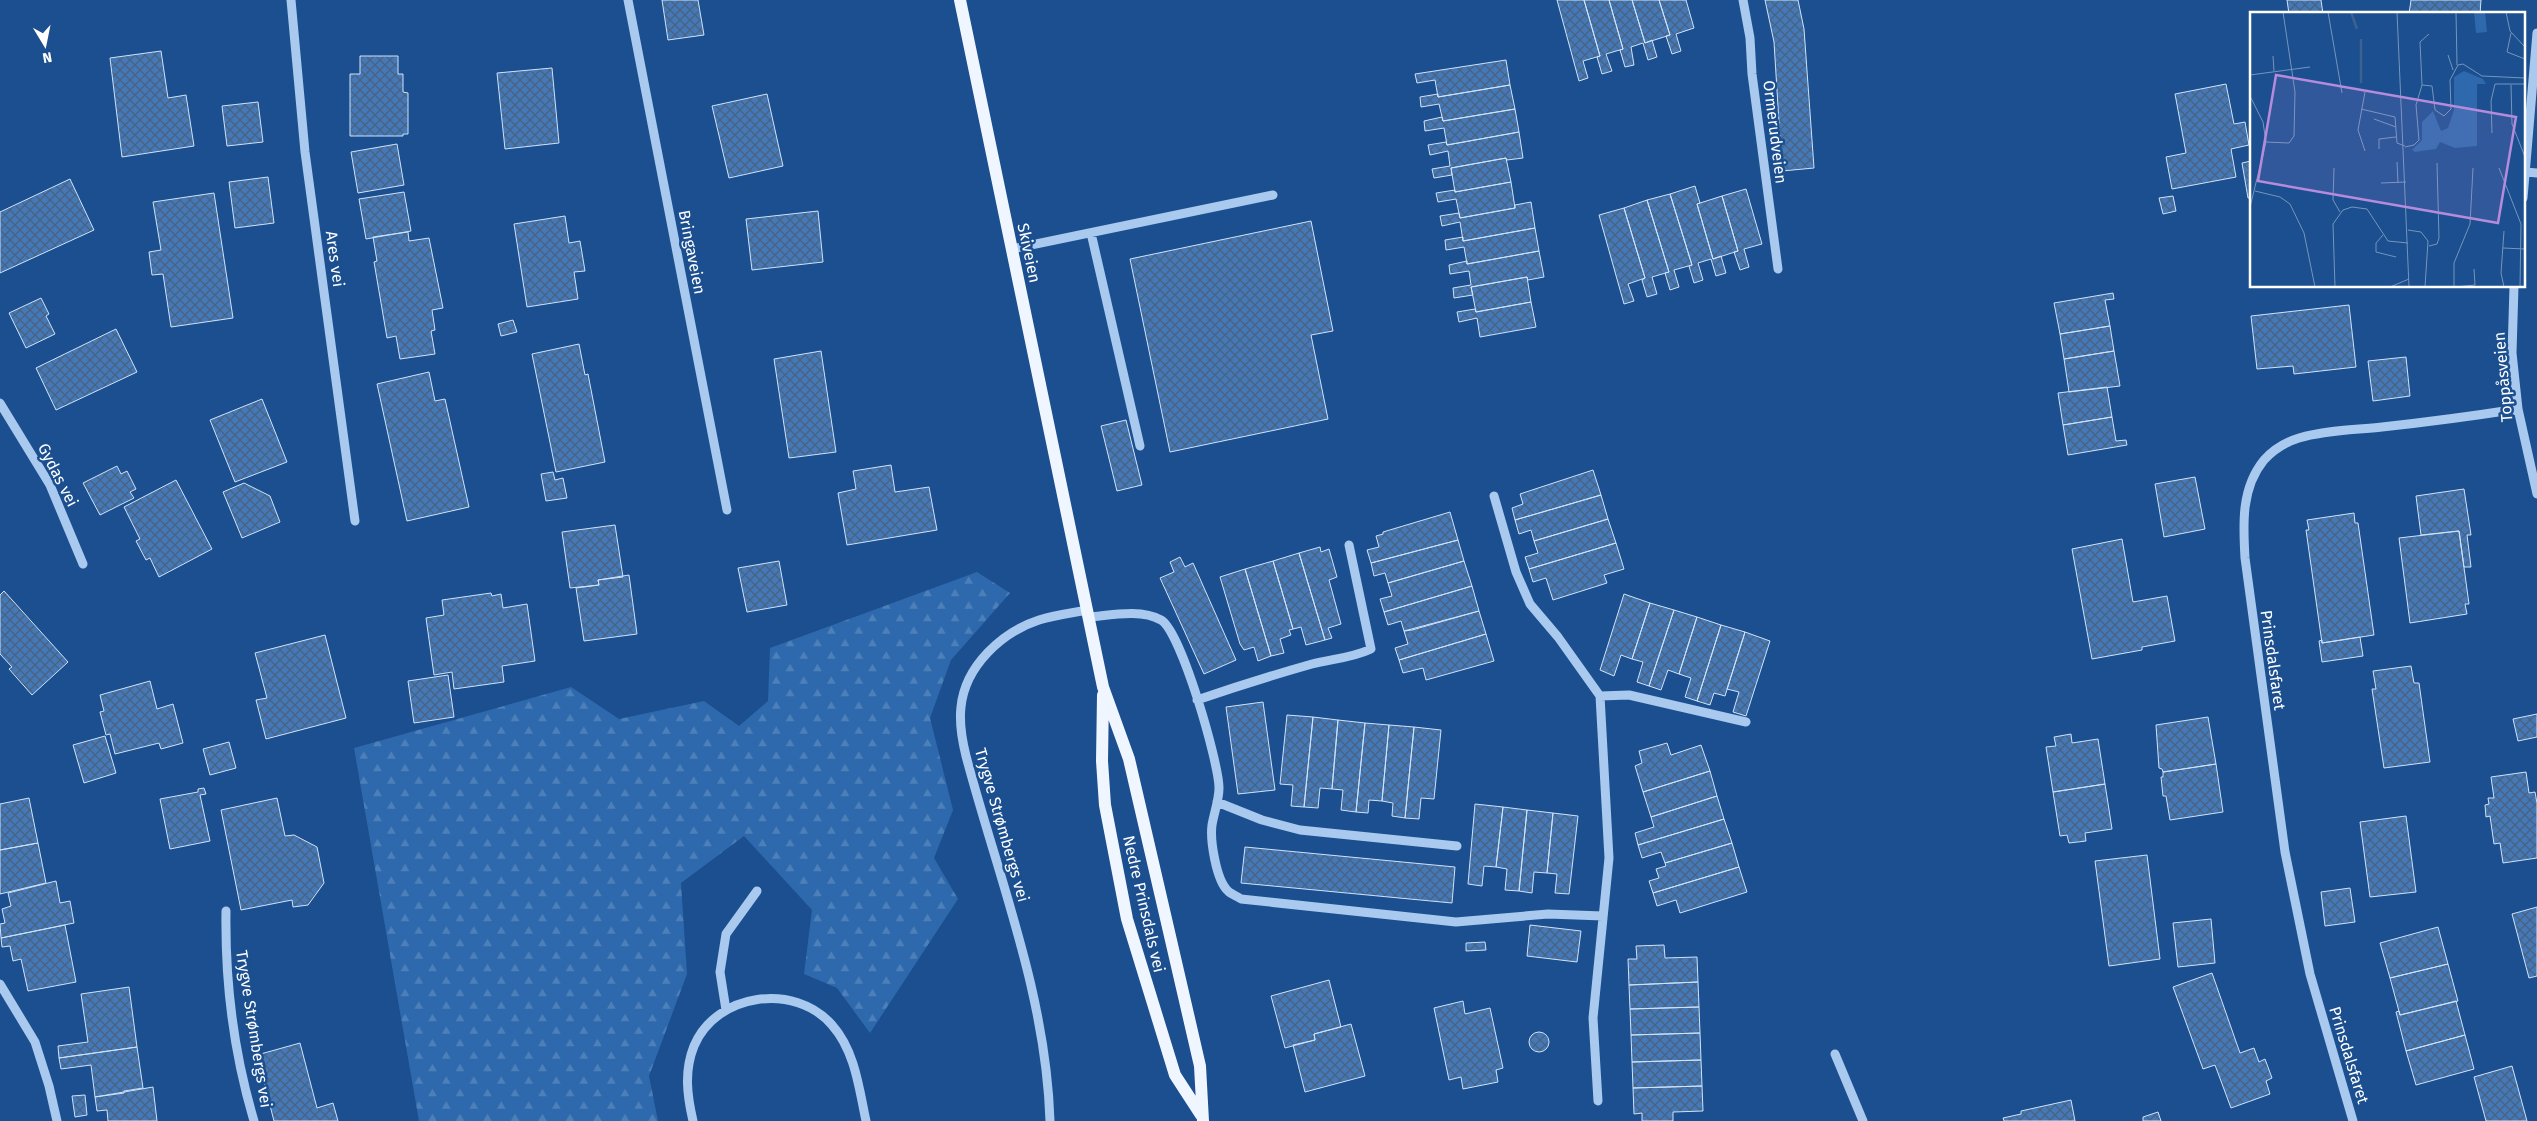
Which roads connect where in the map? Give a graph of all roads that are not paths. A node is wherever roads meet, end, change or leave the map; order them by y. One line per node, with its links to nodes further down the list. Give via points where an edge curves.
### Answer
1 (291, 0): 21 (street, Ares vei, via 305,152)
2 (628, 0): 19 (street, Bringaveien)
3 (960, 0): 11 (main road, Skiveien)
4 (1743, 0): 12 (street, Ormerudveien)
5 (2537, 32): 6 (street)
6 (2526, 172): 7 (street); 8 (street)
7 (2537, 173)
8 (2524, 189)
9 (1273, 195): 10 (street)
10 (1091, 233): 11 (street); 16 (street)
11 (1012, 249): 20 (main road, Skiveien)
12 (1778, 269)
13 (2514, 288): 15 (street, Toppåsveien, via 2512,353)
14 (0, 403): 23 (street, Gydas vei, via 50,484)
15 (2518, 409): 17 (street, Toppåsveien); 45 (street, Prinsdalsfaret, via 2299,438 2280,446 2265,460 2254,477 2246,500 2243,525 2245,558 2285,852 2310,974)
16 (1140, 446)
17 (2537, 494)
18 (1494, 496): 26 (street, via 1516,572 1530,604)
19 (727, 510)
20 (1068, 512): 24 (main road, Nedre Prinsdals vei)
21 (355, 521)
22 (1349, 545): 27 (street, via 1371,649 1354,657 1263,678)
23 (83, 564)
24 (1089, 613): 25 (main road, Nedre Prinsdals vei); 27 (street, Trygve Strømbergs vei, via 1142,614 1168,625); 43 (street, Trygve Strømbergs vei, via 1039,620 996,643 977,666 961,705 961,731 966,756 1033,991 1045,1058)
25 (1103, 687): 38 (main road, Nedre Prinsdals vei, via 1129,759 1164,910 1200,1066); 38 (main road, Nedre Prinsdals vei, via 1105,805 1127,919 1175,1075)
26 (1600, 696): 28 (street, via 1629,695); 33 (street, via 1609,858)
27 (1197, 700): 29 (street, Trygve Strømbergs vei, via 1218,774)
28 (1746, 722)
29 (1217, 802): 30 (street, via 1262,820 1300,830); 33 (street, Trygve Strømbergs vei, via 1212,828 1215,861 1227,890 1241,899 1456,922 1548,914)
30 (1457, 846)
31 (756, 891): 35 (street, via 726,934 720,972)
32 (226, 911): 40 (street, Trygve Strømbergs vei, via 225,957)
33 (1603, 916): 37 (street, via 1592,1018)
34 (0, 984): 39 (street, via 35,1042)
35 (726, 1010): 41 (street, via 706,1028 695,1044 689,1062 687,1095); 42 (street, via 747,1001 773,997 794,1002 832,1024 853,1061)
36 (1835, 1054): 44 (street)
37 (1598, 1101)
38 (1203, 1119)
39 (57, 1121)
40 (254, 1121)
41 (693, 1121)
42 (866, 1121)
43 (1050, 1121)
44 (1863, 1121)
45 (2353, 1121)

